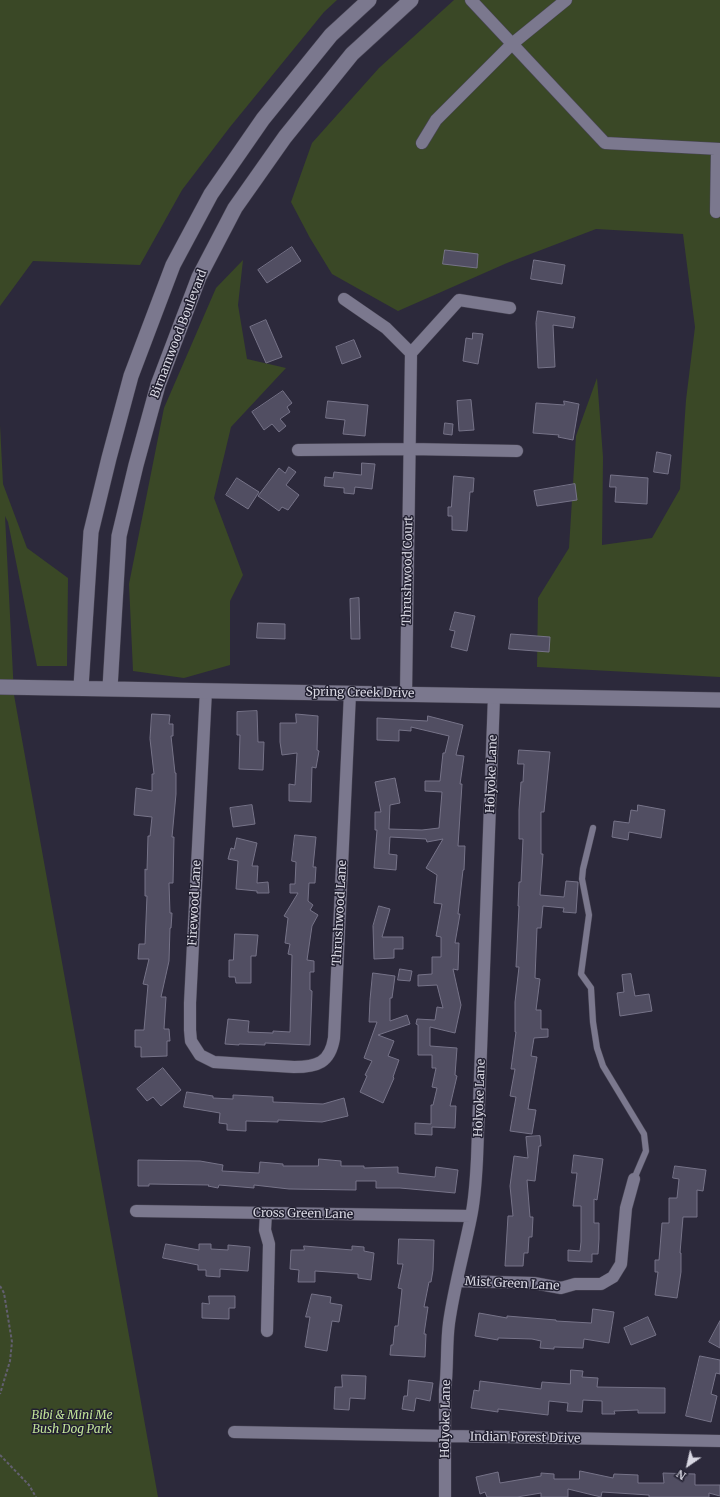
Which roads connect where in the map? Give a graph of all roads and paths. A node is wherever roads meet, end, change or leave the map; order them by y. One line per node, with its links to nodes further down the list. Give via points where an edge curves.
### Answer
1 (369, 0): 16 (street, via 331,35 263,120 211,194 173,265 131,376 91,532)
2 (411, 0): 17 (street, Birnamwood Boulevard, via 352,54 285,137 235,208 199,277 158,385 119,536)
3 (471, 0): 5 (street)
4 (566, 0): 5 (street)
5 (512, 44): 6 (street, via 436,120); 7 (street, via 605,144)
6 (422, 143)
7 (719, 149): 8 (street)
8 (716, 212)
9 (344, 300): 11 (street, via 386,328)
10 (510, 308): 11 (street, via 459,300)
11 (411, 353): 12 (street, Thrushwood Court)
12 (410, 449): 13 (street); 14 (street); 20 (street, Thrushwood Court)
13 (298, 450)
14 (517, 451)
15 (0, 687): 16 (street, Spring Creek Drive)
16 (81, 687): 17 (street, Spring Creek Drive)
17 (110, 688): 18 (street, Spring Creek Drive)
18 (206, 690): 19 (street, Spring Creek Drive); 24 (street, Firewood Lane, via 190,1003 191,1040 200,1056 214,1062)
19 (350, 693): 20 (street, Spring Creek Drive); 24 (street, Thrushwood Lane, via 332,1048 328,1057 318,1064 307,1067)
20 (406, 694): 21 (street, Spring Creek Drive)
21 (494, 696): 22 (street, Spring Creek Drive); 28 (street, Holyoke Lane, via 478,1159)
22 (720, 700)
23 (594, 828): 25 (lane, via 582,869 589,915 581,974 591,988 597,1048 603,1066 644,1134 646,1151)
24 (256, 1065)
25 (634, 1179): 29 (street, Mist Green Lane, via 626,1208 621,1264 613,1277 601,1284 575,1284 561,1288 534,1283)
26 (136, 1211): 27 (street, Cross Green Lane)
27 (266, 1213): 28 (street, Cross Green Lane); 31 (street, via 265,1230 269,1244)
28 (471, 1216): 29 (street, Holyoke Lane)
29 (457, 1281): 34 (street, Holyoke Lane, via 447,1348)
30 (0, 1286): 32 (path, via 4,1293 12,1342 10,1361)
31 (267, 1331)
32 (0, 1394)
33 (234, 1432): 34 (street, Indian Forest Drive)
34 (446, 1436): 35 (street, Indian Forest Drive); 38 (street, Holyoke Lane)
35 (720, 1441)
36 (0, 1456): 37 (path, via 29,1485)
37 (36, 1497)
38 (445, 1497)

